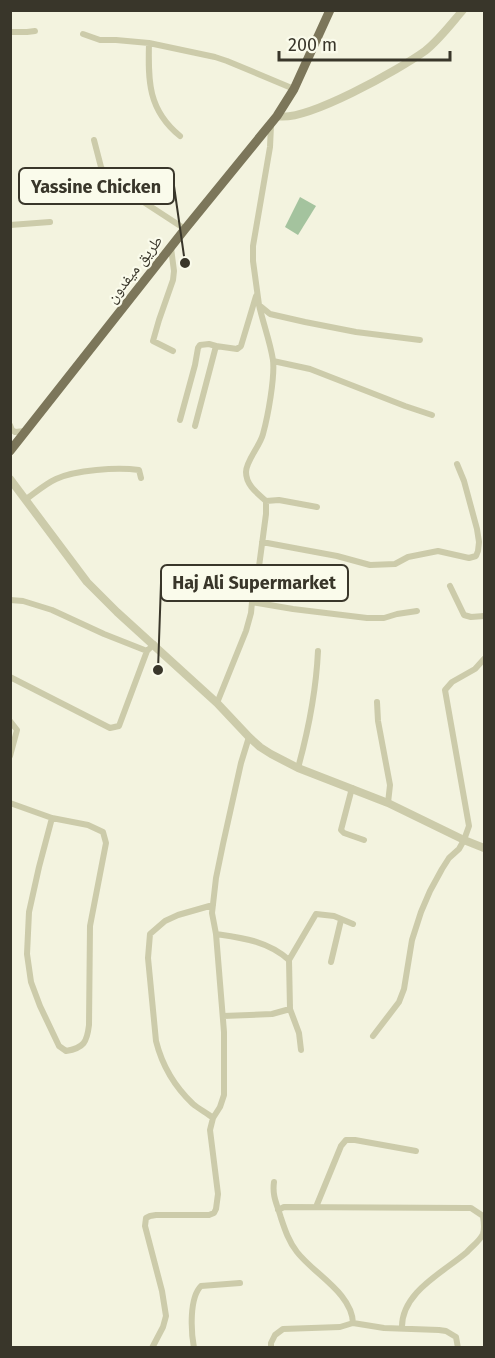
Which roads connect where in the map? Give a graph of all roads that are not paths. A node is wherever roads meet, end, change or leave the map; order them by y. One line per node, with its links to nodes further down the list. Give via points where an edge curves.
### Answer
1 (330, 10): 7 (main road, طريق ميفدون)
2 (463, 10): 8 (street, via 426,50 410,61 324,105 287,117)
3 (35, 31): 4 (street)
4 (10, 32)
5 (83, 34): 6 (street, via 100,40)
6 (149, 43): 7 (street, via 227,60); 10 (street, via 155,105 170,128)
7 (294, 88): 8 (main road, طريق ميفدون)
8 (277, 116): 9 (main road, طريق ميفدون)
9 (271, 124): 14 (main road, طريق ميفدون); 16 (street, via 253,246)
10 (180, 135)
11 (94, 140): 14 (street, via 108,178)
12 (50, 222): 13 (street)
13 (10, 225)
14 (185, 229): 15 (main road, طريق ميفدون)
15 (171, 247): 20 (street, via 173,280 153,341); 26 (main road, طريق ميفدون)
16 (257, 292): 17 (street); 19 (street, via 241,346)
17 (259, 305): 18 (street, via 270,314 305,322); 21 (street)
18 (420, 340)
19 (216, 346): 23 (street, via 198,348); 25 (street)
20 (174, 351)
21 (273, 361): 22 (street, via 310,369); 33 (street, via 263,437 246,469 247,481)
22 (432, 415)
23 (180, 420)
24 (10, 425): 26 (street, via 15,432)
25 (195, 426)
26 (25, 431): 27 (main road, طريق ميفدون)
27 (10, 451)
28 (457, 464): 35 (street, via 477,529 476,556 438,551 395,564 370,565)
29 (141, 478): 32 (street, via 139,470 125,468 63,476)
30 (10, 479): 32 (street)
31 (10, 486): 32 (street)
32 (25, 500): 41 (street, via 87,582)
33 (266, 501): 34 (street); 35 (street)
34 (317, 507)
35 (262, 542): 38 (street)
36 (450, 586): 40 (street, via 464,615)
37 (10, 600): 42 (street, via 52,610)
38 (252, 602): 39 (street, via 367,618); 47 (street, via 246,631)
39 (417, 611)
40 (484, 616)
41 (154, 644): 42 (street); 47 (street)
42 (147, 651): 45 (street, via 119,726 110,728)
43 (318, 651): 51 (street, via 310,721)
44 (484, 659): 57 (street, via 445,690 469,826)
45 (10, 677)
46 (377, 702): 54 (street, via 390,785)
47 (217, 703): 49 (street)
48 (10, 721): 50 (street, via 17,730)
49 (249, 737): 51 (street); 59 (street, via 223,844)
50 (10, 756)
51 (298, 768): 52 (street)
52 (352, 788): 54 (street); 56 (street, via 342,830)
53 (10, 803): 55 (street)
54 (388, 803): 57 (street)
55 (52, 818): 55 (street, via 96,828 103,832 106,843 90,926 87,1038 75,1050 66,1051 58,1046 40,1006 27,954 29,912)
56 (364, 840)
57 (464, 840): 58 (street); 67 (street, via 448,858 430,891 412,940 399,1002)
58 (484, 848)
59 (213, 905): 62 (street); 69 (street, via 165,921 150,934 148,958 159,1053 176,1085)
60 (340, 920): 61 (street); 63 (street, via 316,914); 64 (street)
61 (353, 924)
62 (216, 934): 63 (street, via 259,942); 66 (street)
63 (289, 960): 65 (street)
64 (331, 962)
65 (290, 1009): 66 (street, via 273,1014); 68 (street)
66 (223, 1016): 69 (street, via 224,1095)
67 (373, 1036)
68 (301, 1050)
69 (213, 1118): 77 (street, via 210,1130 218,1194 214,1213 156,1215 145,1221 166,1316)
70 (417, 1151): 72 (street, via 346,1140)
71 (274, 1182): 73 (street)
72 (316, 1207): 73 (street); 76 (street, via 471,1208 483,1216 479,1240 419,1291 405,1310)
73 (278, 1210): 75 (street, via 293,1247 347,1302)
74 (240, 1283): 78 (street, via 201,1286 197,1290 192,1312)
75 (353, 1323): 76 (street); 79 (street, via 283,1329 275,1335)
76 (402, 1328): 80 (street, via 447,1331 456,1337)
77 (152, 1347)
78 (194, 1347)
79 (271, 1347)
80 (458, 1347)

